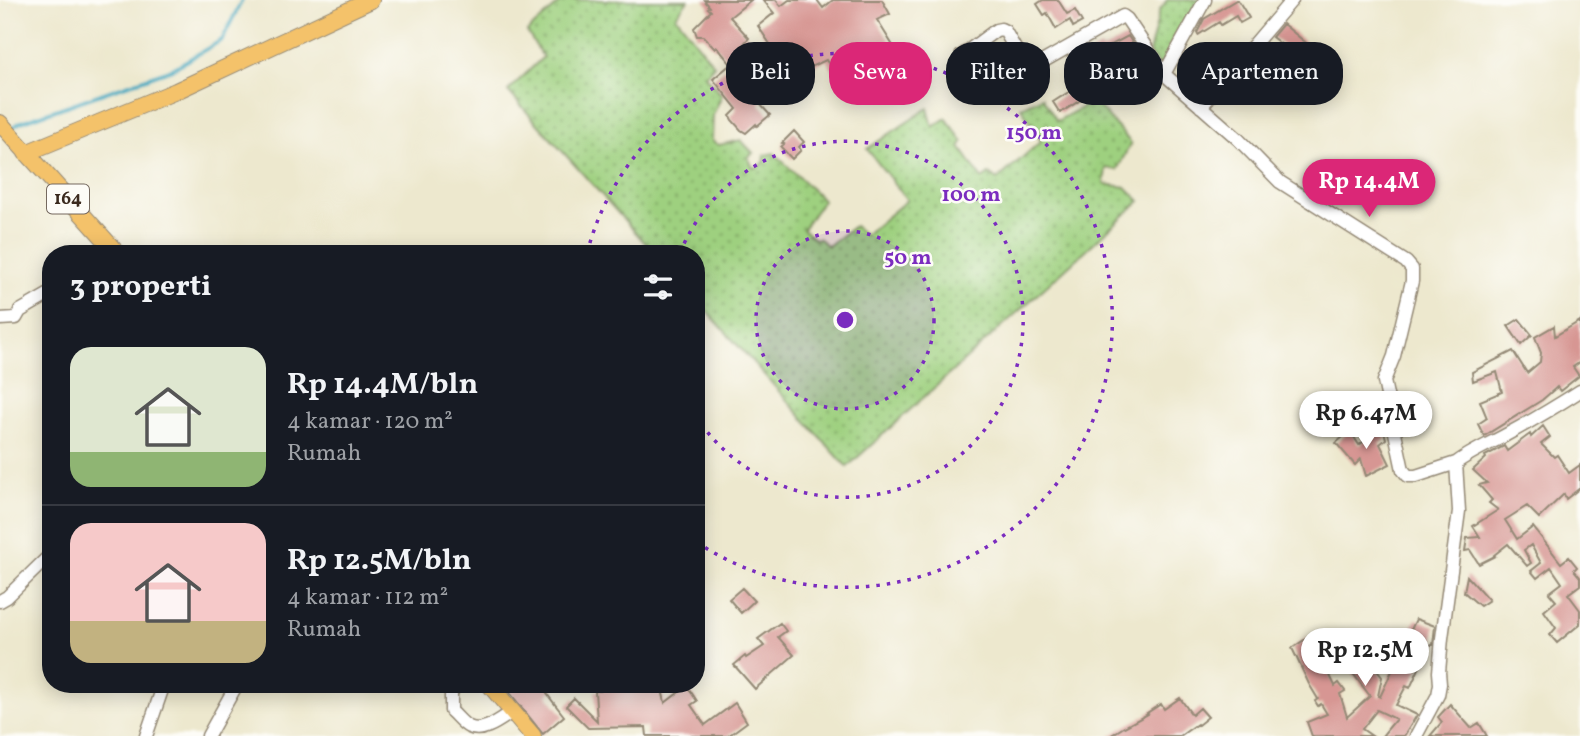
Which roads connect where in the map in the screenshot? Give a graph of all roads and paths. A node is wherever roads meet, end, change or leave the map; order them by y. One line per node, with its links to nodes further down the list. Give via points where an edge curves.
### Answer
1 (371, 0): 10 (main road, via 176,91)
2 (1205, 0): 7 (street)
3 (1292, 0): 8 (street)
4 (980, 42): 5 (street, via 1001,29)
5 (1011, 42)
6 (1050, 57): 7 (street, via 1123,16)
7 (1164, 74): 8 (street)
8 (1200, 107): 15 (street, via 1280,182 1412,269 1394,356 1384,381 1403,470 1416,476)
9 (0, 123): 10 (main road, 164)
10 (22, 148): 11 (main road, 164)
11 (107, 245)
12 (42, 298): 13 (street, via 18,317)
13 (0, 319)
14 (1580, 391): 15 (street)
15 (1456, 463): 26 (street, via 1459,512 1440,684)
16 (42, 563): 17 (street)
17 (0, 600)
18 (161, 693): 23 (street)
19 (232, 693): 24 (street)
20 (452, 693): 22 (street, via 452,711 470,728 479,730)
21 (496, 693): 22 (main road)
22 (512, 712): 25 (main road)
23 (146, 736)
24 (208, 736)
25 (533, 736)
26 (1416, 736)

